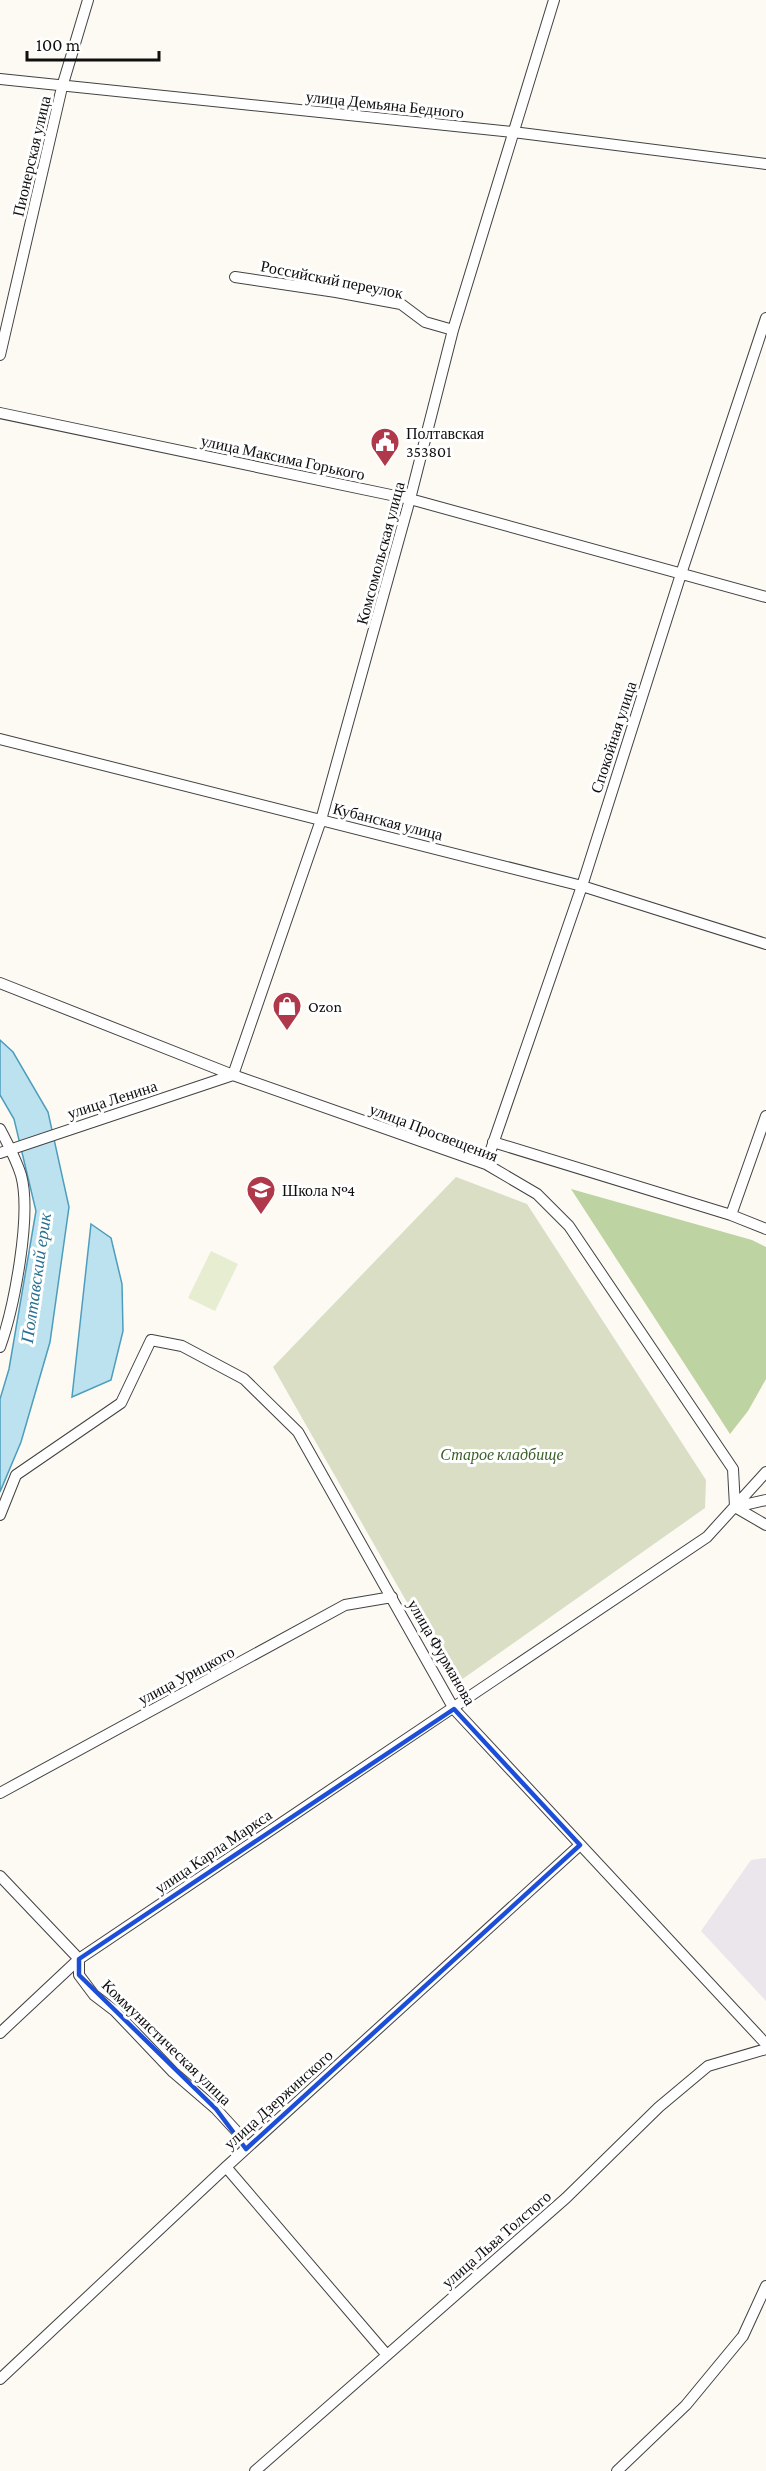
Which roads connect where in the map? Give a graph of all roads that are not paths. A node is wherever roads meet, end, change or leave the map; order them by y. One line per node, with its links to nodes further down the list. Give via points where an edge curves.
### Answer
1 (88, 0): 4 (street, Пионерская улица)
2 (554, 0): 5 (street, Комсомольская улица)
3 (0, 79): 4 (street, улица Демьяна Бедного)
4 (62, 87): 5 (street, улица Демьяна Бедного); 10 (street, Пионерская улица)
5 (513, 132): 6 (street, улица Демьяна Бедного); 9 (street, Комсомольская улица)
6 (766, 164)
7 (235, 277): 9 (street, Российский переулок, via 401,304 425,322)
8 (766, 318): 13 (street, Спокойная улица)
9 (453, 330): 12 (street, Комсомольская улица)
10 (0, 355)
11 (0, 413): 12 (street, улица Максима Горького)
12 (411, 499): 13 (street, улица Максима Горького); 16 (street, Комсомольская улица)
13 (681, 574): 14 (street, улица Максима Горького); 17 (street, Спокойная улица)
14 (766, 597)
15 (0, 739): 16 (street, Кубанская улица)
16 (321, 820): 17 (street, Кубанская улица); 20 (street, Комсомольская улица)
17 (582, 886): 18 (street, Кубанская улица); 23 (street, Спокойная улица)
18 (766, 944)
19 (0, 983): 20 (street, улица Просвещения)
20 (233, 1076): 24 (street, улица Ленина); 26 (street, улица Просвещения)
21 (766, 1116): 27 (street)
22 (0, 1129): 24 (street)
23 (493, 1142): 26 (street, Спокойная улица); 27 (street, улица Просвещения)
24 (11, 1149): 25 (street, улица Ленина); 29 (street, via 21,1177 24,1235)
25 (0, 1153)
26 (486, 1164): 32 (street, улица Просвещения, via 537,1194 569,1226 732,1469)
27 (731, 1215): 28 (street, улица Просвещения)
28 (766, 1229)
29 (0, 1347)
30 (766, 1472): 32 (street, улица Карла Маркса)
31 (766, 1500): 32 (street)
32 (735, 1507): 34 (street); 36 (street, улица Карла Маркса, via 707,1536)
33 (0, 1515): 35 (street, улица Фурманова, via 16,1475 121,1403 151,1340 182,1346 244,1379 298,1432)
34 (766, 1525)
35 (392, 1597): 36 (street, улица Фурманова); 37 (street, улица Урицкого, via 345,1605)
36 (454, 1709): 38 (street, улица Фурманова); 40 (street, улица Карла Маркса)
37 (0, 1793)
38 (580, 1845): 42 (street, улица Фурманова); 44 (street, улица Дзержинского)
39 (0, 1876): 40 (street, Коммунистическая улица)
40 (79, 1959): 41 (street, улица Карла Маркса); 44 (street, Коммунистическая улица, via 79,1975 94,1995 216,2109 239,2134)
41 (0, 2033)
42 (766, 2044)
43 (766, 2049): 47 (street, улица Льва Толстого, via 708,2066 659,2107 566,2198)
44 (246, 2149): 45 (street, улица Дзержинского)
45 (226, 2167): 47 (street); 48 (street, улица Дзержинского)
46 (766, 2286): 50 (street, via 743,2336 686,2404)
47 (386, 2354): 49 (street, улица Льва Толстого)
48 (0, 2379)
49 (255, 2471)
50 (617, 2471)

